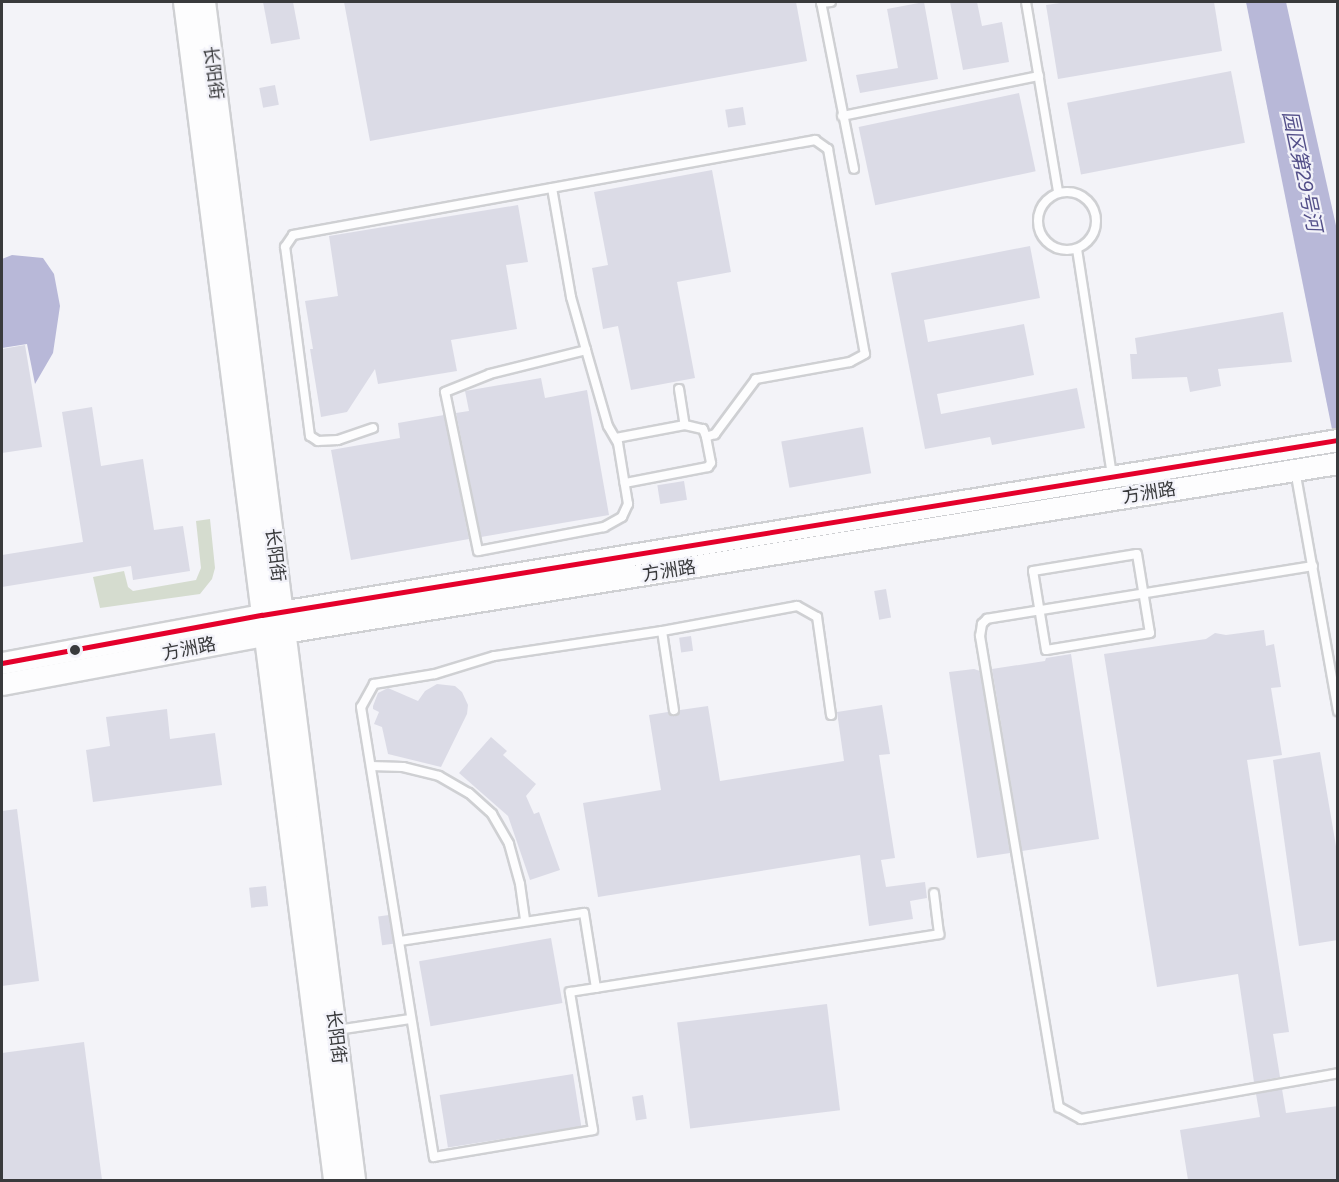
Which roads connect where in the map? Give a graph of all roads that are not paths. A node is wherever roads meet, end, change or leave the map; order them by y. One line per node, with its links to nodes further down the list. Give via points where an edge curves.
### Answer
1 (185, 2): 26 (main road, 长阳街)
2 (204, 2): 26 (main road, 长阳街)
3 (821, 2): 4 (lane); 7 (lane)
4 (831, 2)
5 (1026, 2): 6 (lane)
6 (1038, 76): 7 (lane); 10 (lane)
7 (842, 116): 8 (lane)
8 (854, 169)
9 (552, 188): 12 (lane, via 571,297); 15 (lane, via 293,235 285,247 310,436 318,441 338,440); 16 (lane, via 815,140 828,149 866,354 850,362 756,379 715,434)
10 (1058, 192): 11 (lane, via 1043,203 1037,221 1043,238 1058,249); 11 (lane, via 1077,192 1092,203 1098,221 1092,239)
11 (1077, 249): 21 (lane)
12 (586, 350): 17 (lane, via 608,426); 22 (lane, via 490,374 445,392 478,551 604,527 622,517 628,504)
13 (679, 389): 14 (lane)
14 (685, 425): 16 (lane, via 703,429); 17 (lane)
15 (373, 429)
16 (706, 437): 22 (lane, via 711,463 708,467)
17 (616, 438): 22 (lane)
18 (1333, 441): 21 (main road, 方洲路)
19 (1336, 463): 20 (main road, 方洲路)
20 (1295, 469): 23 (lane); 26 (main road, 方洲路)
21 (1113, 475): 26 (main road, 方洲路)
22 (625, 483)
23 (1313, 566): 24 (lane); 31 (lane)
24 (1144, 593): 25 (lane); 25 (lane, via 1137,554 1045,569 1033,571); 25 (lane, via 1150,633 1046,650)
25 (1040, 610): 40 (lane, via 987,619 980,636 1059,1107 1081,1119)
26 (273, 624): 28 (main road, 方洲路); 29 (main road, 方洲路); 39 (main road, 长阳街); 41 (main road, 长阳街)
27 (662, 631): 30 (lane); 32 (lane, via 797,606 817,617); 33 (lane, via 494,656 435,674 374,684 361,707)
28 (2, 663)
29 (2, 684)
30 (674, 710)
31 (1338, 711)
32 (831, 715)
33 (372, 766): 35 (lane, via 403,766 439,776 470,793 492,814 509,844); 36 (lane)
34 (934, 893): 37 (lane, via 939,934)
35 (525, 921): 36 (lane); 37 (lane, via 584,914)
36 (400, 941): 38 (lane)
37 (596, 988): 38 (lane, via 570,992 593,1130 434,1157)
38 (410, 1019): 39 (lane)
39 (335, 1030): 42 (main road, 长阳街)
40 (1338, 1074)
41 (335, 1180)
42 (354, 1180)

